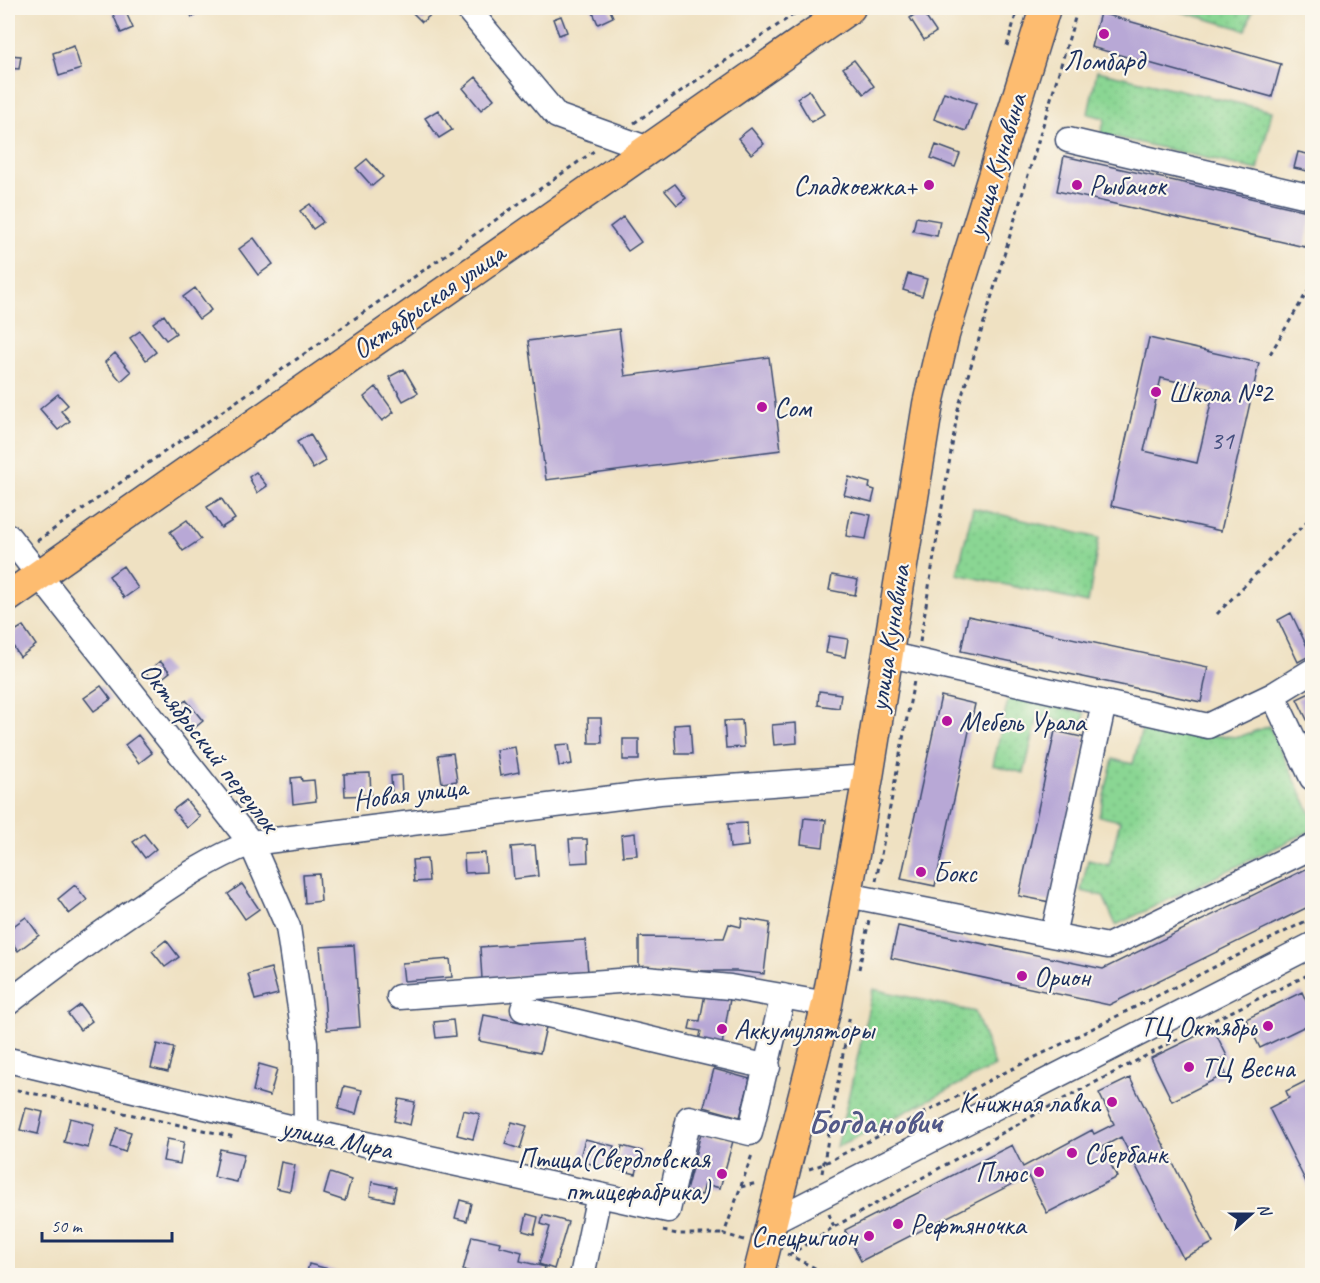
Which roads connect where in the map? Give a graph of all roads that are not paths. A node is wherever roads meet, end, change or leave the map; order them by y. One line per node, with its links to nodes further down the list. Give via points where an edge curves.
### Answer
1 (467, 8): 5 (street, via 557,116)
2 (850, 8): 5 (main road, Октябрьская улица)
3 (1045, 8): 9 (main road, улица Кунавина, via 944,335 917,458)
4 (1068, 140): 6 (street)
5 (646, 147): 7 (main road, Октябрьская улица)
6 (1312, 197)
7 (22, 555): 8 (main road, Октябрьская улица); 15 (street, Октябрьский переулок)
8 (8, 597)
9 (886, 654): 12 (street); 13 (main road, улица Кунавина)
10 (1312, 671): 11 (street)
11 (1273, 695): 12 (street, via 1208,726); 14 (street)
12 (1104, 703): 18 (street)
13 (867, 777): 15 (street, Новая улица, via 660,792); 17 (main road, улица Кунавина)
14 (1312, 778)
15 (251, 843): 22 (street, Новая улица, via 190,873 84,945); 27 (street, Октябрьский переулок, via 288,927 305,1042)
16 (1312, 847): 18 (street, via 1108,946)
17 (860, 897): 18 (street); 23 (main road, улица Кунавина)
18 (1053, 935)
19 (1312, 945): 29 (street)
20 (783, 996): 21 (street, via 646,980); 23 (street); 26 (street)
21 (399, 998)
22 (8, 1003)
23 (839, 1004): 29 (main road, улица Кунавина)
24 (523, 1009): 26 (street)
25 (8, 1060): 27 (street, улица Мира)
26 (768, 1067): 28 (street, улица Мира, via 750,1133 689,1118 668,1210)
27 (306, 1131): 28 (street, улица Мира)
28 (599, 1195): 31 (street)
29 (771, 1222): 30 (main road, улица Кунавина)
30 (766, 1272)
31 (582, 1275)

